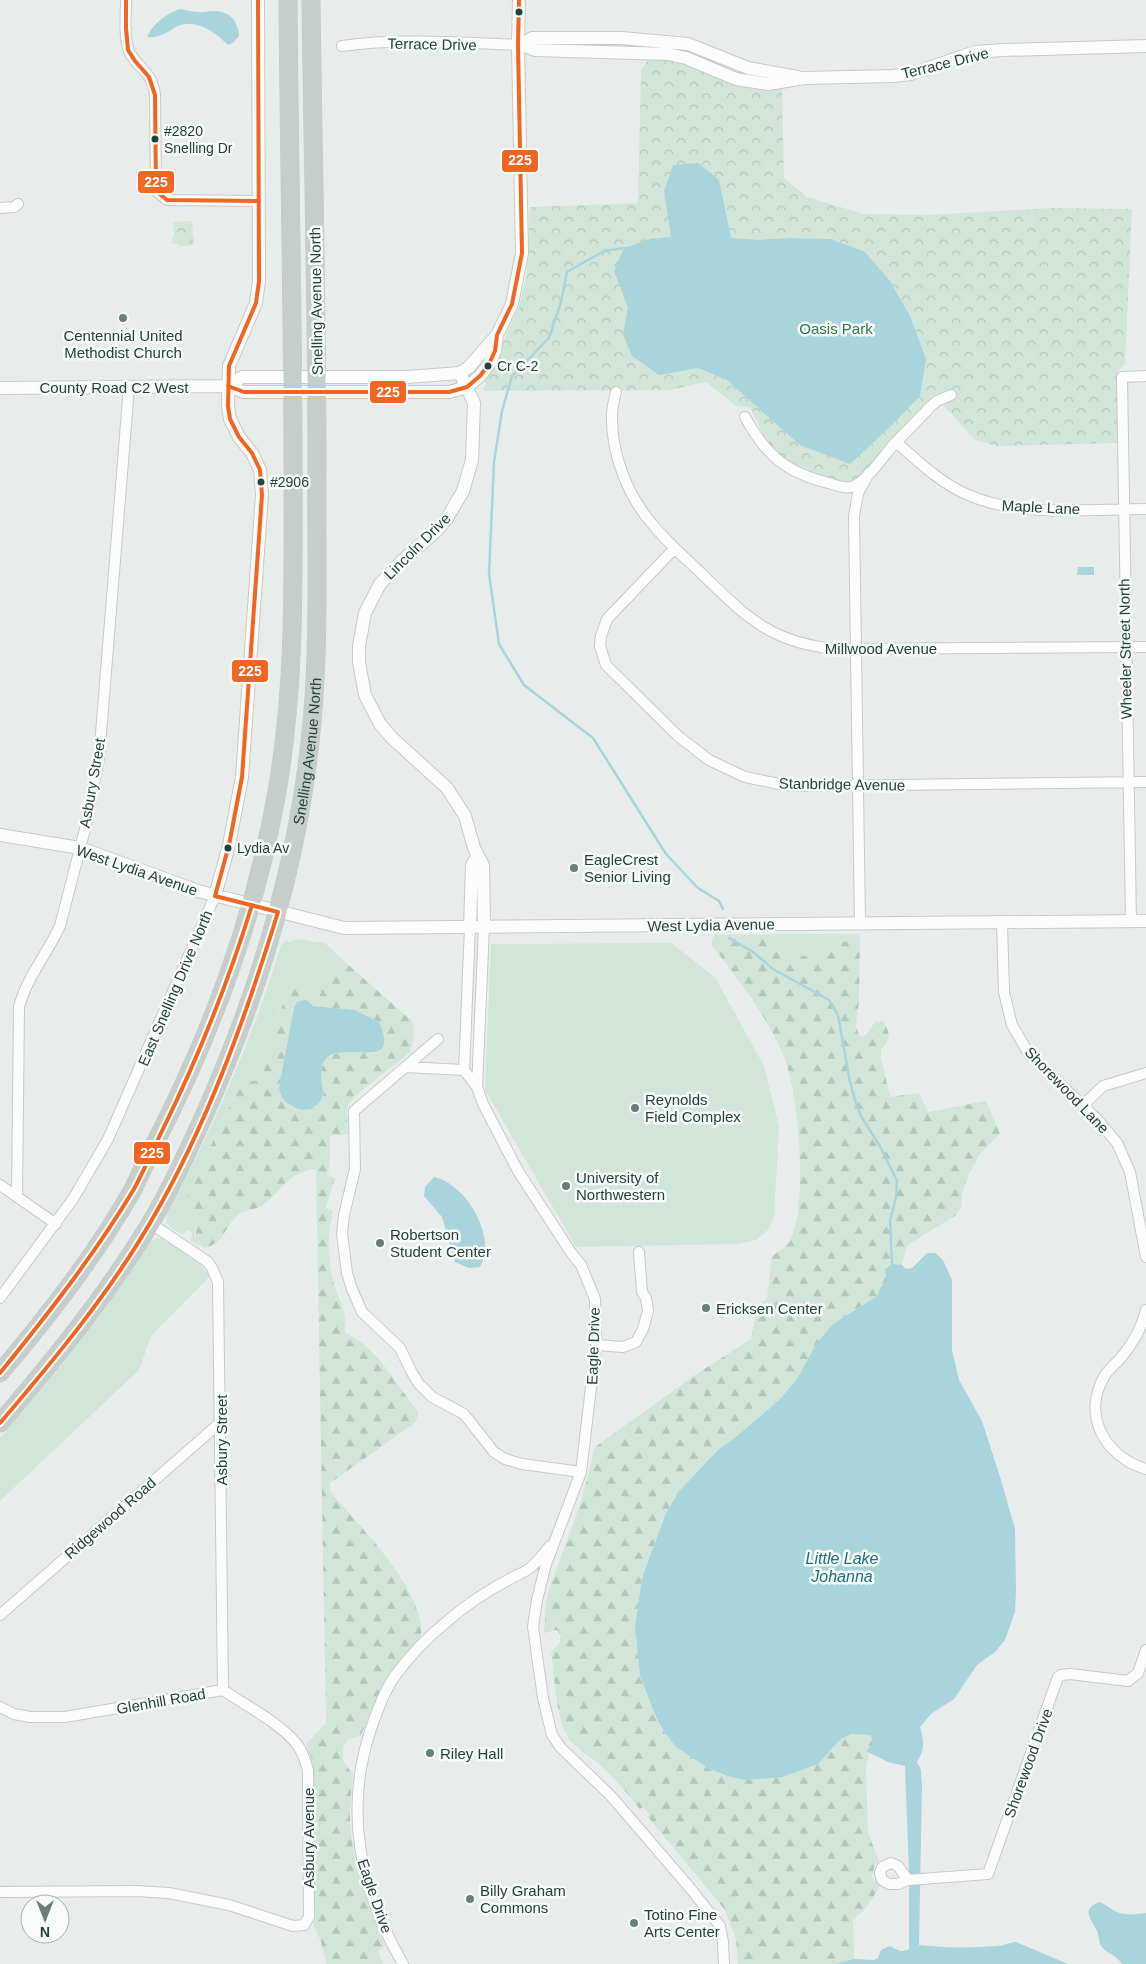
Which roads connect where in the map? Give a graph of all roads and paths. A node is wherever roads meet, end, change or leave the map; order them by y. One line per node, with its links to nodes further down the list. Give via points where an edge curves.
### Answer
1 (126, 0): 9 (street, via 130,54 153,81 156,191 167,200)
2 (258, 0): 9 (street, East Snelling Drive North)
3 (288, 0): 15 (highway, Snelling Avenue North)
4 (311, 0): 16 (highway, Snelling Avenue North)
5 (519, 0): 6 (street)
6 (520, 45): 7 (street, Terrace Drive, via 362,43); 8 (street, Terrace Drive, via 535,50 668,54 757,83 911,74 975,52); 12 (street, via 522,253 512,304)
7 (342, 46)
8 (1146, 46)
9 (259, 201): 17 (street, East Snelling Drive North, via 260,281 256,303 229,366)
10 (18, 204): 11 (street)
11 (0, 208)
12 (497, 335): 13 (street, via 469,368); 19 (street, via 489,364)
13 (460, 373): 16 (street, County Road C2 West); 19 (street, Lincoln Drive)
14 (1146, 376): 27 (street, Wheeler Street North, via 1122,377)
15 (293, 384): 16 (street, County Road C2 West); 17 (street, County Road C2 West, via 242,377); 41 (highway, Snelling Avenue North, via 294,615 287,716 275,804)
16 (317, 384): 19 (street, County Road C2 West, via 450,392); 42 (highway, Snelling Avenue North, via 316,679 299,814)
17 (228, 386): 18 (street, County Road C2 West); 40 (street, East Snelling Drive North, via 230,419 260,470 262,495 242,777 230,845)
18 (129, 387): 20 (street, County Road C2 West); 38 (street, Asbury Street, via 99,758)
19 (467, 387): 39 (street, Lincoln Drive, via 474,403 472,460 463,492 446,520 391,571 374,594 361,629 358,662 365,695 380,724 457,801)
20 (0, 388)
21 (616, 392): 30 (street, Millwood Avenue, via 612,427 621,469 640,508)
22 (951, 394): 24 (street, via 937,401)
23 (745, 417): 26 (street, via 763,447 774,458 798,473)
24 (896, 442): 25 (street); 27 (street, Maple Lane, via 948,484 984,501 1017,509)
25 (869, 473): 26 (street, via 854,486 846,488); 29 (street, via 858,493)
26 (830, 484): 29 (street, via 845,493)
27 (1124, 509): 28 (street, Maple Lane); 31 (street, Wheeler Street North)
28 (1146, 509)
29 (854, 516): 33 (street)
30 (675, 548): 33 (street, Millwood Avenue, via 737,608 768,631 818,647); 36 (street, Stanbridge Avenue, via 608,619 600,636 606,665 694,749 728,770 784,785)
31 (1125, 647): 32 (street, Millwood Avenue); 33 (street, Millwood Avenue); 34 (street, Wheeler Street North)
32 (1146, 647)
33 (856, 648): 36 (street)
34 (1127, 782): 35 (street, Stanbridge Avenue); 36 (street, Stanbridge Avenue); 43 (street, Wheeler Street North)
35 (1146, 782)
36 (858, 785): 46 (street)
37 (0, 835): 38 (street, West Lydia Avenue)
38 (80, 848): 40 (street, West Lydia Avenue); 56 (street, Asbury Street, via 60,926 28,980 20,1008)
39 (477, 857): 47 (street, Lincoln Drive, via 472,865); 48 (street, Lincoln Drive, via 483,865)
40 (215, 896): 41 (street, West Lydia Avenue); 58 (street, East Snelling Drive North, via 119,1116 91,1170)
41 (252, 905): 42 (street, West Lydia Avenue); 64 (highway, Snelling Avenue North, via 205,1037 134,1188 83,1267)
42 (278, 912): 47 (street, West Lydia Avenue, via 344,928); 57 (highway, Snelling Avenue North, via 256,984 218,1082 175,1177)
43 (1131, 921): 44 (street, West Lydia Avenue); 45 (street, West Lydia Avenue)
44 (1146, 921)
45 (1002, 922): 46 (street, West Lydia Avenue); 54 (street, Shorewood Lane, via 1004,992 1012,1026 1029,1054)
46 (860, 923): 48 (street, West Lydia Avenue)
47 (470, 927): 48 (street, West Lydia Avenue); 51 (street)
48 (484, 927): 53 (street, Eagle Drive)
49 (438, 1040): 50 (street)
50 (405, 1067): 51 (street); 68 (street, via 354,1112 355,1169 342,1234 352,1289 362,1312 400,1348 419,1384 432,1397 464,1414 494,1452 522,1464)
51 (464, 1070): 53 (street, Eagle Drive)
52 (1146, 1073): 54 (street, via 1103,1086)
53 (477, 1087): 63 (street, Eagle Drive, via 518,1171 589,1281 595,1299)
54 (1083, 1105): 60 (street, Shorewood Lane, via 1108,1130 1125,1157)
55 (0, 1185): 56 (street)
56 (17, 1196): 58 (street)
57 (150, 1223): 65 (street, Asbury Street, via 208,1262 216,1274 220,1291); 66 (highway, Snelling Avenue North, via 83,1320)
58 (56, 1224): 61 (street, East Snelling Drive North)
59 (639, 1252): 63 (street, via 642,1292 648,1311 643,1329 636,1342 623,1348)
60 (1146, 1257)
61 (0, 1298)
62 (1146, 1310): 67 (street, via 1133,1342 1102,1381 1096,1410 1108,1445 1125,1461)
63 (596, 1345): 68 (street, Eagle Drive)
64 (0, 1373)
65 (221, 1422): 72 (street, Ridgewood Road); 74 (street, Asbury Street)
66 (0, 1423)
67 (1146, 1470)
68 (581, 1472): 69 (street, Eagle Drive)
69 (554, 1542): 70 (street, Eagle Drive); 71 (street, Eagle Drive)
70 (530, 1568): 71 (street); 79 (street, Eagle Drive, via 475,1600 425,1640 394,1677 374,1718 358,1784 358,1841 375,1906)
71 (542, 1579): 80 (street, Eagle Drive, via 533,1627 542,1698 552,1734 560,1748 611,1796 720,1926)
72 (0, 1615)
73 (1146, 1650): 77 (street, Shorewood Drive, via 1138,1672 1128,1681 1070,1674 1058,1677 988,1874)
74 (223, 1690): 75 (street, Glenhill Road, via 65,1717 30,1717); 76 (street, Glenhill Road, via 285,1732)
75 (0, 1707)
76 (302, 1751): 78 (street, Asbury Avenue, via 308,1770 310,1844 309,1916 304,1924 293,1926 228,1905 169,1893)
77 (908, 1880)
78 (0, 1892)
79 (403, 1964)
80 (724, 1964)

